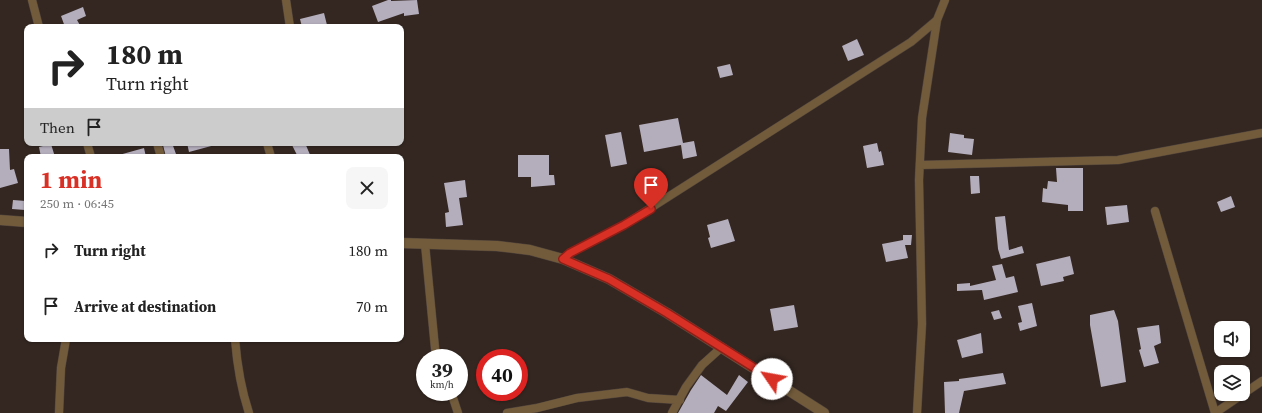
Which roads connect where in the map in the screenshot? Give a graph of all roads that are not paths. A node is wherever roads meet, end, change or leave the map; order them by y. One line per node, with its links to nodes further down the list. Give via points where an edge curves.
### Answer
1 (32, 0): 5 (street)
2 (286, 0): 6 (street)
3 (945, 0): 4 (street)
4 (937, 20): 8 (street, via 922,118); 14 (street, via 911,42 845,85 624,225)
5 (38, 24)
6 (290, 24)
7 (1262, 133): 8 (street, via 1118,160)
8 (920, 165): 28 (street, via 922,324)
9 (1156, 211): 29 (street)
10 (0, 220): 11 (street)
11 (24, 222)
12 (404, 243): 13 (street)
13 (425, 244): 14 (street, via 497,246 530,250); 18 (street)
14 (563, 259): 17 (street, via 609,279)
15 (65, 342): 22 (street)
16 (235, 342): 23 (street, via 241,384)
17 (722, 347): 20 (street, via 702,365); 27 (street)
18 (435, 349)
19 (1262, 381): 29 (street)
20 (680, 400): 25 (street, via 648,398 627,392 577,398); 26 (street)
21 (454, 401): 24 (street)
22 (58, 413)
23 (249, 413)
24 (458, 413)
25 (507, 413)
26 (672, 413)
27 (824, 413)
28 (917, 413)
29 (1215, 413)

